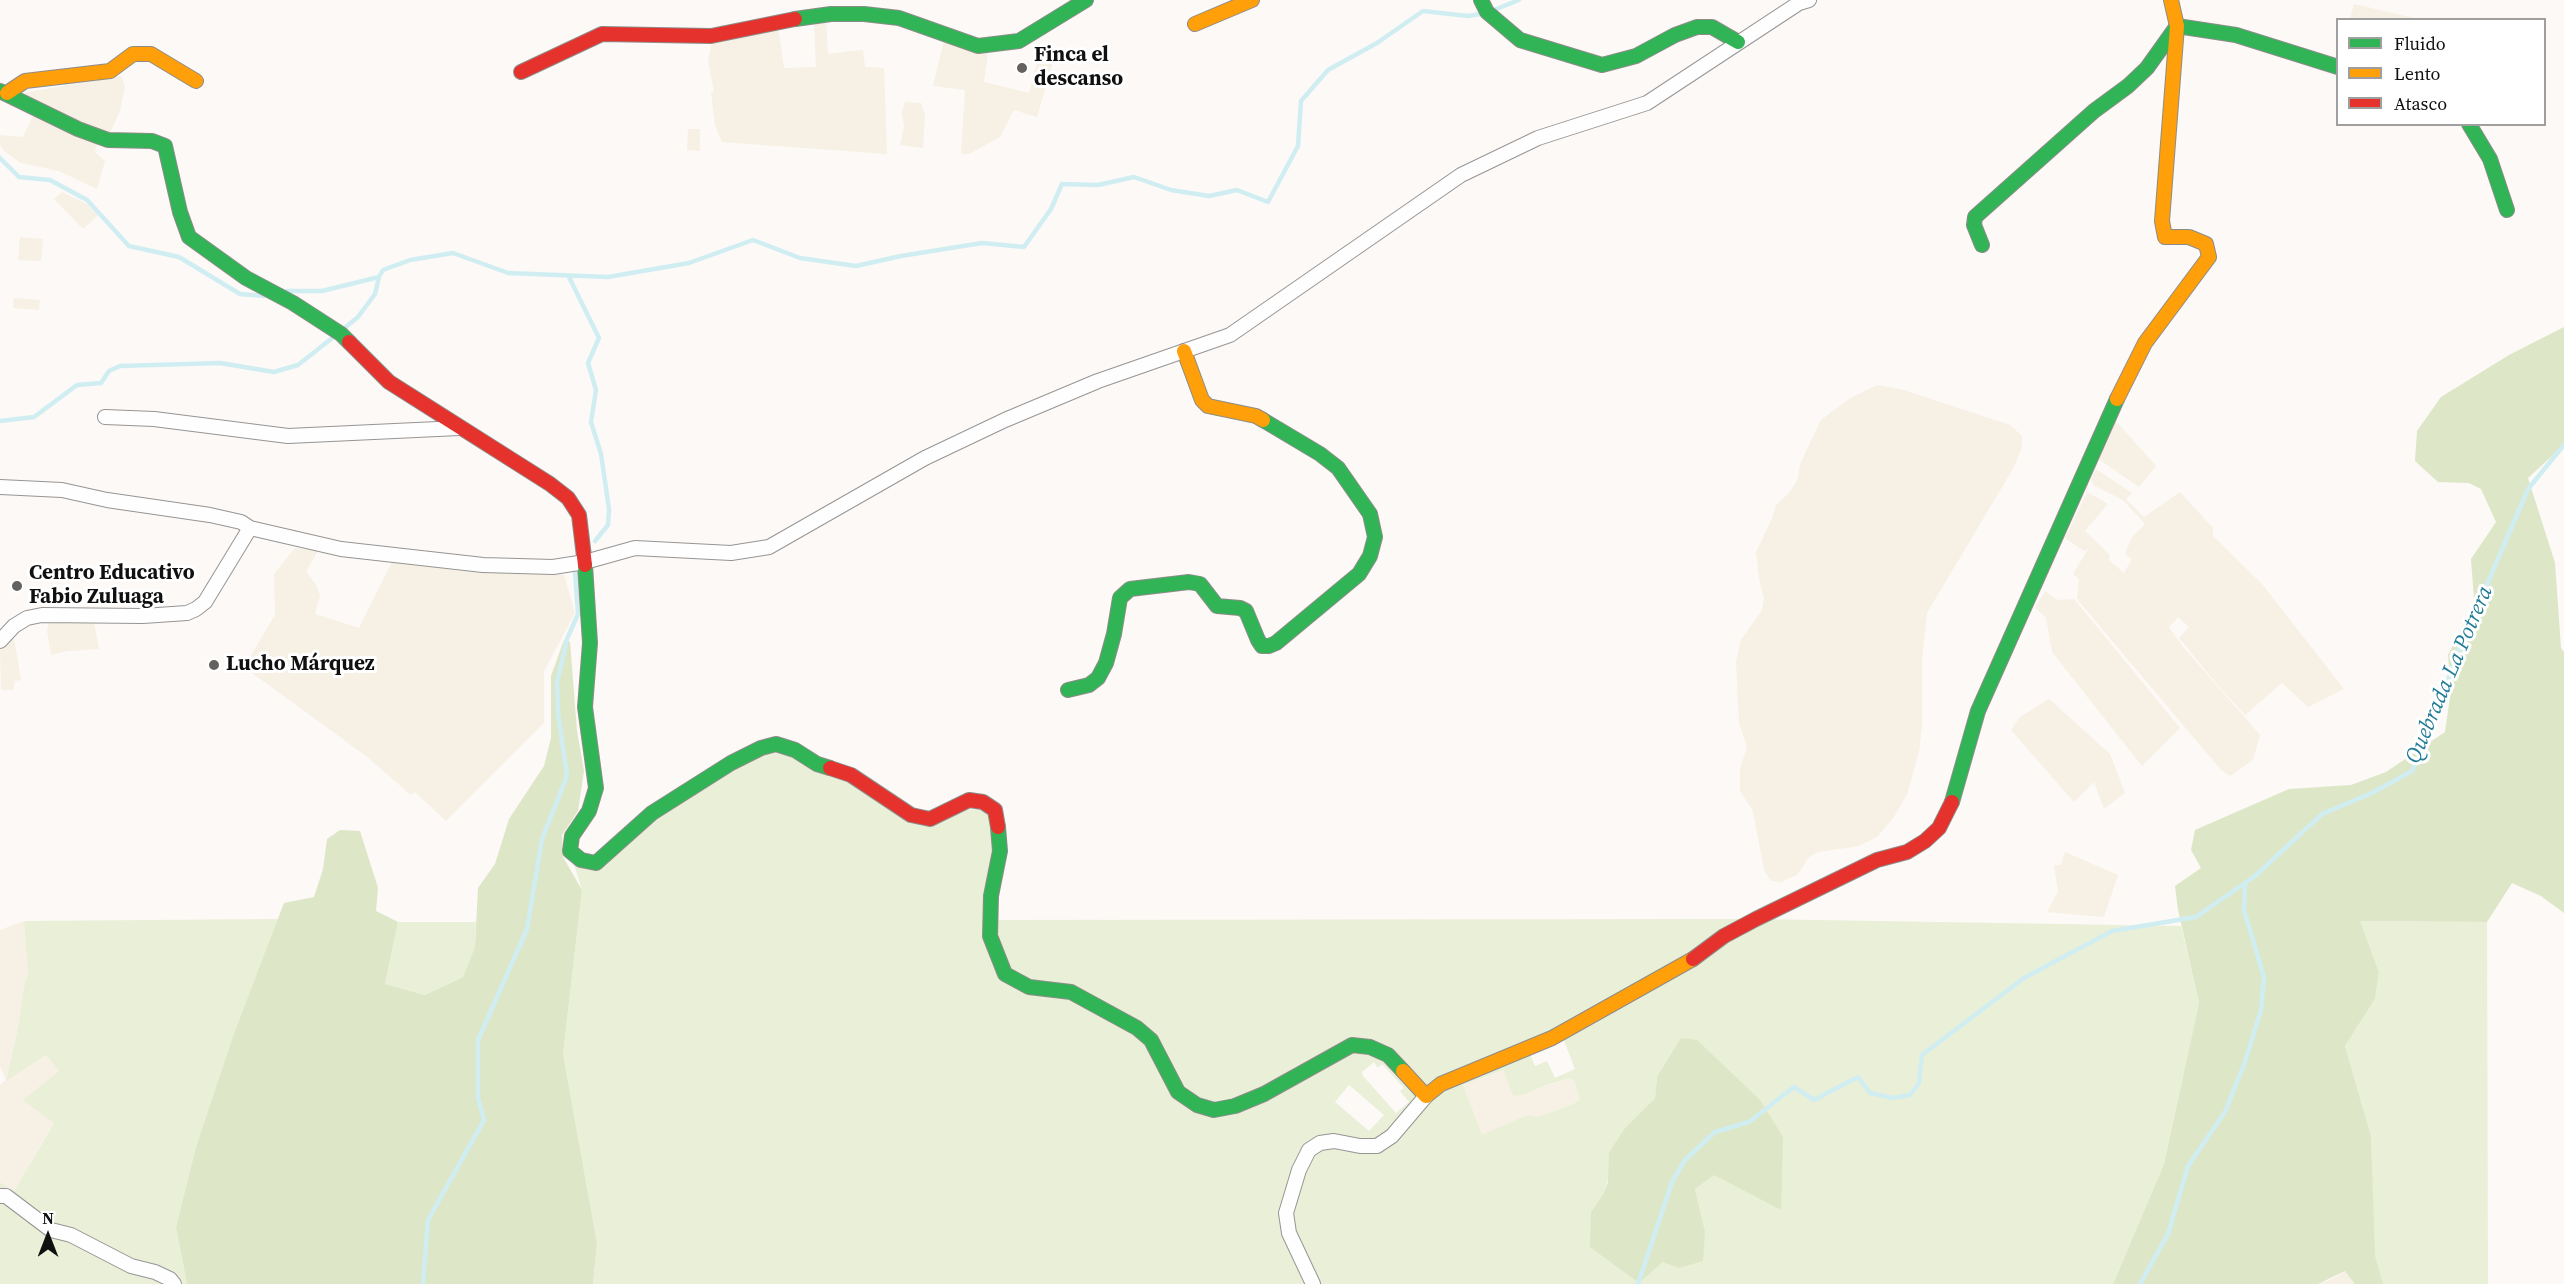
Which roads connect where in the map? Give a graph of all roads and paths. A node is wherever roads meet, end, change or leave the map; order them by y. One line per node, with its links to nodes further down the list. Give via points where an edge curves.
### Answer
1 (1086, 0): 10 (street, via 1019,41 978,46 899,18 831,14 711,36 602,34)
2 (1252, 0): 6 (street)
3 (1481, 0): 8 (street, via 1487,12 1520,40 1602,65 1636,56 1697,27 1712,27)
4 (1809, 0): 8 (street)
5 (2170, 0): 7 (street)
6 (1195, 24)
7 (2177, 26): 9 (street, via 2236,35); 15 (street, via 2147,68 1975,218); 24 (street, via 2162,222 2165,237 2189,237 2206,244 2209,256 2145,343 2100,433 1978,711 1956,792 1939,828 1908,852 1877,860 1724,936 1680,967 1552,1038 1441,1084)
8 (1738, 42): 16 (street, via 1647,103 1538,138 1461,175 1230,335)
9 (2336, 67)
10 (521, 72)
11 (195, 81): 12 (street, via 151,54 133,54 110,71 25,81)
12 (2, 95): 18 (street, via 108,140 152,141 165,146 189,237 246,278 339,333 389,382)
13 (2470, 126): 14 (street, via 2490,159)
14 (2507, 210)
15 (1982, 245)
16 (1184, 351): 21 (street, via 1005,420 925,458 769,547 731,553 635,548); 23 (street, via 1202,400 1208,406 1256,416 1338,468 1370,514 1374,537 1370,556 1359,574 1269,646 1262,646 1246,612 1217,606 1200,584 1130,589 1120,598 1114,634 1098,678 1089,685)
17 (105, 417): 18 (street, via 154,419 288,436)
18 (459, 428): 21 (street, via 568,498 579,515)
19 (0, 487): 20 (street, via 62,490 116,502 210,514)
20 (250, 528): 21 (street, via 341,549 483,565 553,567); 22 (street, via 205,602 196,609 143,616 42,615 21,622)
21 (585, 562): 24 (street, via 590,643 585,707 596,788 589,811 572,837 570,851 581,861 596,863 652,813 731,763 761,747 776,744 851,775 911,815 930,819 969,800 983,802 995,810 1000,851 991,896 990,936 1005,974 1029,987 1071,992 1137,1028 1150,1040 1178,1092 1197,1105 1214,1110 1235,1106 1352,1045 1388,1055)
22 (0, 641)
23 (1068, 690)
24 (1426, 1096): 27 (street, via 1392,1136 1377,1146 1334,1141 1309,1149 1286,1213 1288,1233)
25 (0, 1196): 26 (street, via 6,1196 51,1230 78,1238)
26 (174, 1284)
27 (1313, 1284)

